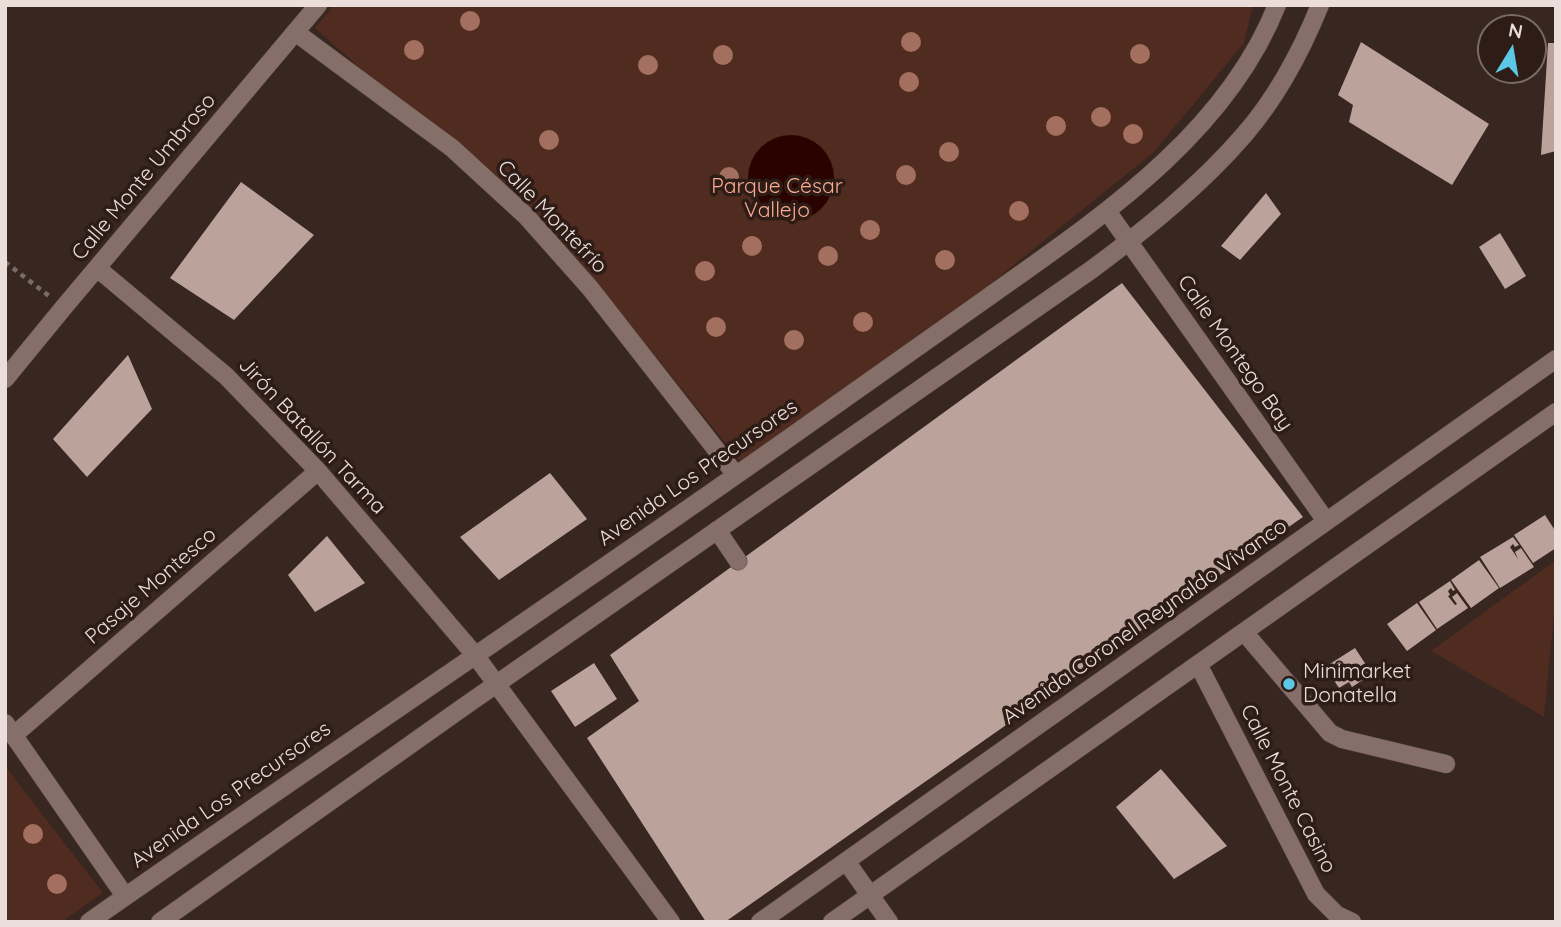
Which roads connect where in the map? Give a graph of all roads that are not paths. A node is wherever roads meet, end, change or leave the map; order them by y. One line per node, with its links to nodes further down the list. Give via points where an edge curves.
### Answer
1 (318, 5): 6 (street, Calle Monte Umbroso)
2 (1266, 5): 5 (street)
3 (1277, 5): 5 (street, Avenida Los Precursores)
4 (1320, 5): 8 (street, via 1301,49 1244,135)
5 (1267, 30): 7 (street, Avenida Los Precursores, via 1226,95 1184,144)
6 (295, 32): 9 (street, Calle Monte Umbroso); 14 (street, Calle Montefrío, via 452,148 526,216 590,288)
7 (1107, 211): 8 (street, Calle Montego Bay); 14 (street, Avenida Los Precursores)
8 (1129, 242): 15 (street, Calle Montego Bay); 16 (street)
9 (97, 268): 11 (street, Calle Monte Umbroso); 13 (street, Jirón Batallón Tarma, via 226,376)
10 (1556, 359): 15 (street, Avenida Coronel Reynaldo Vivanco)
11 (5, 379)
12 (1556, 412): 18 (street)
13 (318, 471): 19 (street, Jirón Batallón Tarma); 22 (street, Pasaje Montesco)
14 (736, 475): 19 (street, Avenida Los Precursores)
15 (1326, 521): 24 (street, Avenida Coronel Reynaldo Vivanco)
16 (717, 530): 17 (street); 21 (street)
17 (738, 561)
18 (1244, 632): 20 (street); 23 (street, via 1330,733)
19 (475, 654): 21 (street, Jirón Batallón Tarma); 26 (street, Avenida Los Precursores)
20 (1198, 664): 25 (street); 33 (street, Calle Monte Casino, via 1316,894 1337,915)
21 (497, 684): 28 (street); 29 (street)
22 (10, 729): 26 (street)
23 (1446, 764)
24 (846, 861): 25 (street); 30 (street, Avenida Coronel Reynaldo Vivanco)
25 (870, 895): 31 (street); 32 (street)
26 (125, 897): 27 (street, Avenida Los Precursores)
27 (89, 922)
28 (160, 922)
29 (671, 922)
30 (760, 922)
31 (832, 922)
32 (890, 922)
33 (1352, 922)

